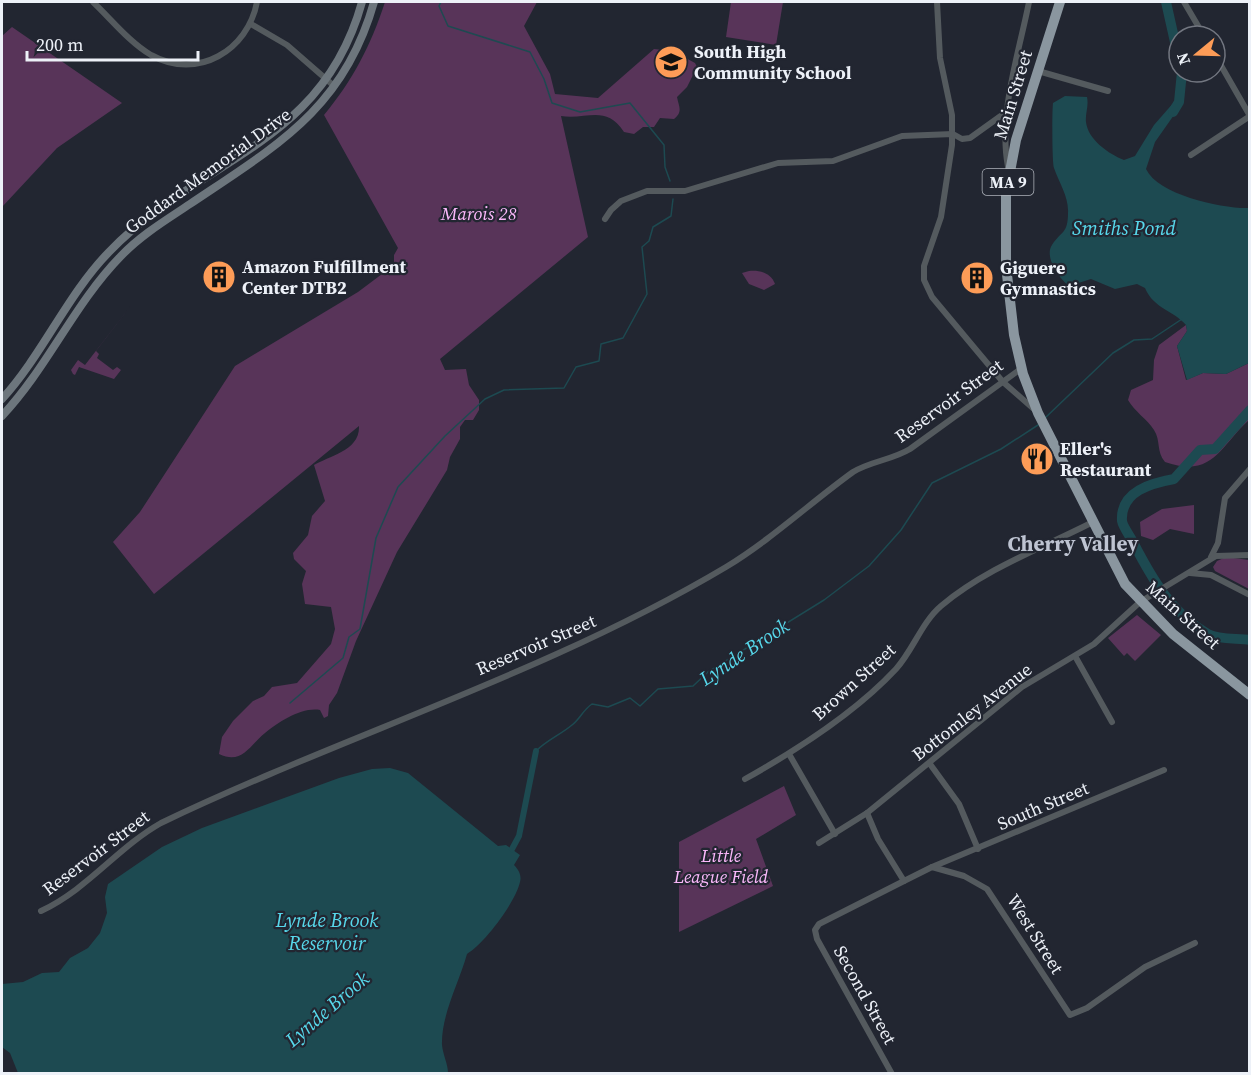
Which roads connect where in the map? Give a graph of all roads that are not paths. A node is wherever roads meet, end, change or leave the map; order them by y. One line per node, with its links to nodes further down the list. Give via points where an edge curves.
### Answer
1 (93, 2): 9 (street, via 144,50 175,63 197,63 220,55 240,40)
2 (257, 2): 9 (street)
3 (362, 2): 13 (main road, Goddard Memorial Drive, via 346,45)
4 (374, 2): 14 (main road, Goddard Memorial Drive, via 359,44)
5 (937, 2): 18 (street, via 940,58 951,104)
6 (1029, 2): 16 (street)
7 (1060, 2): 11 (highway, Main Street / MA 9)
8 (1184, 2): 10 (street)
9 (251, 24): 13 (street, via 287,45)
10 (1197, 24)
11 (1038, 71): 15 (street); 20 (highway, Main Street / MA 9)
12 (1227, 76): 17 (street)
13 (326, 79): 14 (street); 24 (main road, Goddard Memorial Drive, via 278,129 159,210 110,250 87,276)
14 (334, 86): 25 (main road, Goddard Memorial Drive, via 291,134 152,229 122,254 89,292 30,382)
15 (1108, 91)
16 (1009, 110): 18 (street, via 973,137 962,139); 20 (street, via 1005,144)
17 (1250, 116): 19 (street)
18 (953, 134): 21 (street, via 902,136 833,161 778,163 685,191 639,193 616,205); 23 (street, via 941,217 924,266 924,280 932,297)
19 (1191, 155)
20 (1009, 171): 22 (highway, Main Street / MA 9, via 1005,245 1014,335)
21 (606, 219)
22 (1022, 368): 23 (street, Reservoir Street); 26 (highway, Main Street / MA 9)
23 (1004, 382): 26 (street); 47 (street, Reservoir Street, via 899,456 853,472 745,554 673,596 560,653 161,823 133,841 78,890)
24 (2, 399)
25 (2, 416)
26 (1041, 419): 28 (highway, Main Street / MA 9)
27 (1250, 469): 30 (street, via 1225,498 1218,543)
28 (1093, 522): 33 (highway, Main Street / MA 9, via 1123,579); 37 (street, Brown Street, via 991,572 941,606 891,674)
29 (1250, 555): 30 (street, via 1224,554)
30 (1209, 560): 31 (street, Bottomley Avenue)
31 (1189, 573): 32 (street, via 1211,575); 33 (street, Bottomley Avenue)
32 (1250, 595)
33 (1140, 602): 34 (street, Bottomley Avenue); 35 (highway, Main Street / MA 9, via 1173,634)
34 (1075, 657): 36 (street); 38 (street, Bottomley Avenue, via 1022,687)
35 (1250, 695)
36 (1113, 722)
37 (789, 754): 40 (street, Brown Street); 42 (street)
38 (930, 764): 41 (street, Bottomley Avenue); 44 (street, via 959,804)
39 (1164, 770): 44 (street, South Street)
40 (745, 778)
41 (867, 813): 42 (street, Bottomley Avenue); 46 (street)
42 (835, 834): 43 (street, Bottomley Avenue)
43 (819, 843)
44 (978, 849): 45 (street, South Street)
45 (932, 867): 46 (street); 48 (street, West Street, via 964,876 987,889 1070,1015 1087,1008 1145,967)
46 (904, 881): 49 (street, Second Street, via 819,924 815,930)
47 (41, 911)
48 (1195, 944)
49 (892, 1074)

